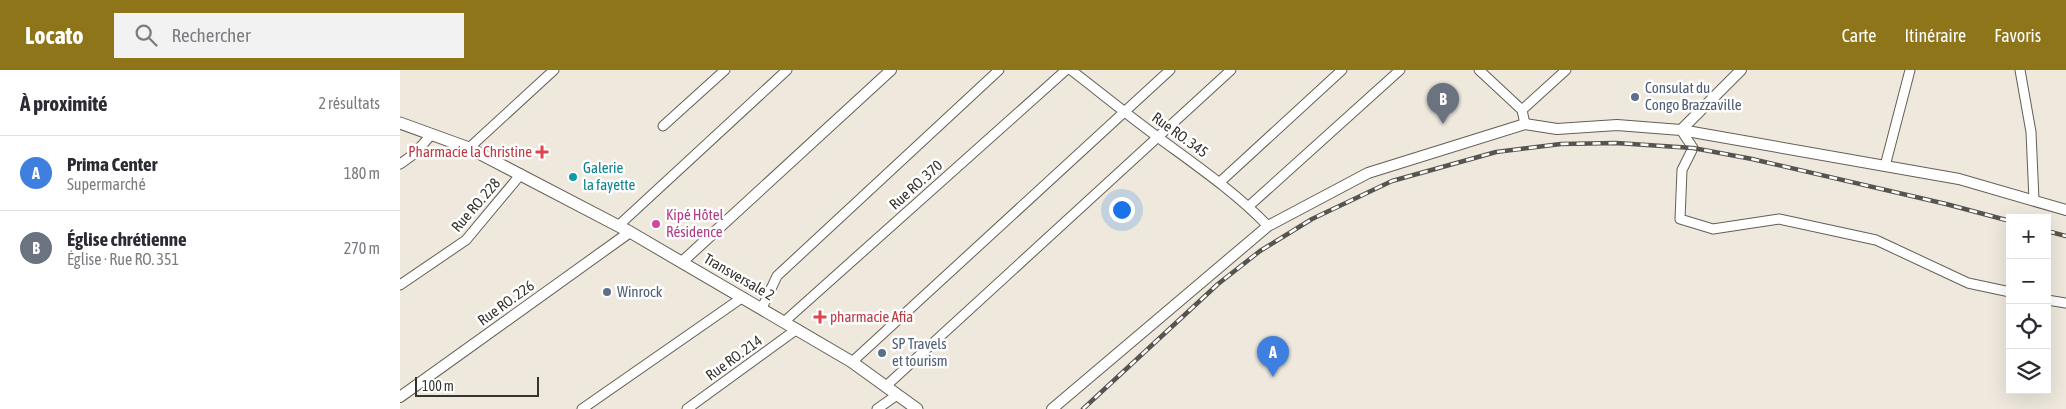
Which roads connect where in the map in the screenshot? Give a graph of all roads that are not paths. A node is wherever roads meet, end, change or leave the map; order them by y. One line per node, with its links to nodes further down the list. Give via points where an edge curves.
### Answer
1 (554, 70): 25 (street)
2 (725, 70): 21 (street)
3 (787, 70): 33 (street)
4 (892, 70): 36 (street)
5 (999, 70): 42 (street, via 777,276)
6 (1066, 70): 43 (street, Rue RO. 370)
7 (1071, 70): 18 (street, Rue RO. 345)
8 (1170, 70): 18 (street)
9 (1232, 70): 24 (street)
10 (1342, 70): 29 (street)
11 (1400, 70): 31 (street)
12 (1479, 70): 17 (street)
13 (1566, 70): 17 (street)
14 (1742, 70): 22 (street)
15 (1910, 70): 27 (street)
16 (2020, 70): 30 (street, via 2031,132)
17 (1522, 110): 20 (street)
18 (1125, 111): 24 (street, Rue RO. 345); 45 (street)
19 (400, 123): 23 (main road, Transversale 2)
20 (1525, 124): 22 (street, via 1557,129 1617,125); 34 (street, via 1368,173)
21 (663, 126)
22 (1681, 130): 27 (street); 38 (street, via 1693,148 1682,170 1680,219 1713,229 1779,220 1876,240 1968,283)
23 (432, 134): 25 (main road, Transversale 2); 26 (street)
24 (1158, 138): 29 (street, Rue RO. 345); 46 (street)
25 (469, 148): 28 (main road, Transversale 2)
26 (400, 164)
27 (1885, 166): 30 (street, via 1959,179)
28 (522, 174): 33 (main road, Transversale 2); 37 (street, Rue RO. 228, via 466,240)
29 (1220, 182): 31 (street, Rue RO. 345)
30 (2034, 200): 32 (street)
31 (1249, 206): 34 (street, Rue RO. 345)
32 (2066, 210)
33 (618, 226): 35 (main road, Transversale 2)
34 (1268, 226): 53 (street)
35 (630, 232): 36 (main road, Transversale 2); 48 (street, Rue RO. 226)
36 (683, 261): 39 (main road, Transversale 2)
37 (400, 285)
38 (2006, 291)
39 (743, 297): 42 (main road, Transversale 2); 49 (street)
40 (2051, 301): 41 (street)
41 (2066, 303)
42 (762, 308): 43 (main road, Transversale 2)
43 (785, 322): 44 (main road, Transversale 2)
44 (797, 328): 45 (main road, Transversale 2); 50 (street, Rue RO. 214)
45 (852, 362): 46 (main road, Transversale 2)
46 (886, 386): 47 (main road, Transversale 2)
47 (897, 395): 51 (street); 52 (main road, Transversale 2)
48 (400, 397)
49 (582, 409)
50 (687, 409)
51 (877, 409)
52 (917, 409)
53 (1052, 409)

